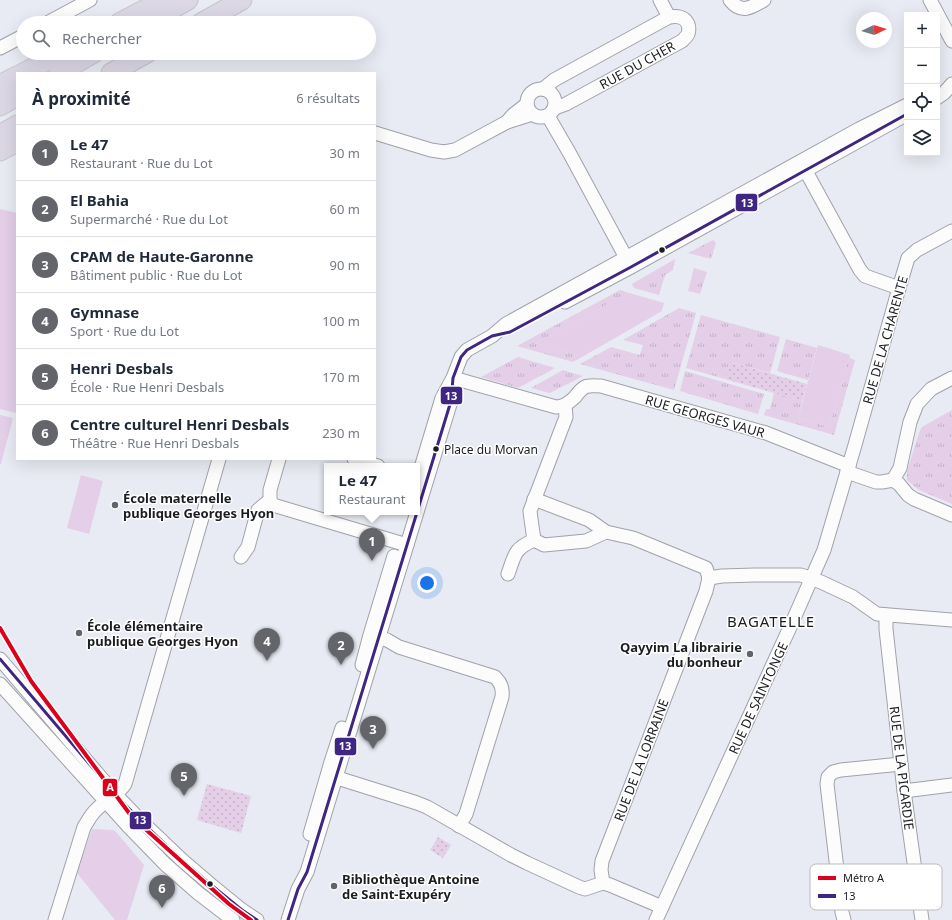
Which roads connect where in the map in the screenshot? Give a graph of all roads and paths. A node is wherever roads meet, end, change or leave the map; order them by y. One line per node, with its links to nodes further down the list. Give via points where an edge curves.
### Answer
1 (90, 0): 9 (street)
2 (163, 0): 10 (highway)
3 (188, 0): 11 (highway)
4 (242, 0): 12 (highway)
5 (660, 0): 13 (street)
6 (730, 0): 7 (street, via 736,7 750,8)
7 (764, 0)
8 (930, 0): 15 (street)
9 (60, 16)
10 (132, 16)
11 (160, 16)
12 (213, 16)
13 (669, 17): 27 (street, RUE DU CHER, via 554,80); 33 (street, RUE DU CHER, via 676,16 687,22 688,34 682,41)
14 (16, 40): 16 (street)
15 (952, 41)
16 (0, 48)
17 (48, 60): 20 (highway)
18 (81, 60): 21 (highway)
19 (134, 60): 22 (highway)
20 (25, 72)
21 (60, 72)
22 (113, 72)
23 (16, 77): 25 (highway)
24 (952, 84): 26 (street); 28 (street)
25 (0, 85)
26 (940, 86)
27 (543, 89): 32 (street, RUE DU CHER, via 538,89 528,98); 33 (street, via 554,95 556,101)
28 (940, 96)
29 (16, 97): 30 (highway)
30 (0, 106)
31 (904, 106): 40 (street, via 859,129)
32 (530, 109): 33 (street, via 542,117); 36 (street, via 455,150 444,152)
33 (551, 112): 42 (street, via 565,144)
34 (904, 116): 40 (street)
35 (16, 127): 37 (highway)
36 (376, 134)
37 (0, 135)
38 (16, 143): 39 (highway)
39 (0, 151)
40 (803, 167): 42 (street); 43 (street, via 860,270 865,276)
41 (952, 231): 43 (street, RUE DE LA CHARENTE, via 917,250 908,258)
42 (629, 262): 44 (street, via 510,332 492,336 468,350 461,357)
43 (899, 288): 51 (street, RUE DE LA CHARENTE)
44 (453, 378): 46 (street, via 556,407); 52 (street, via 442,398)
45 (952, 378): 53 (street, via 931,390 917,404 910,422 900,468)
46 (565, 405): 51 (street, RUE GEORGES VAUR, via 586,386 601,386 766,433); 54 (street, via 566,417)
47 (219, 460): 75 (street, via 125,784)
48 (280, 460): 55 (street, via 270,490)
49 (357, 460): 50 (street)
50 (368, 463)
51 (848, 469): 53 (street, RUE GEORGES VAUR, via 876,482); 65 (street, RUE DE SAINTONGE, via 824,550)
52 (420, 479)
53 (893, 480): 58 (street, via 914,499)
54 (534, 499): 59 (street, via 589,520); 60 (street, via 530,511)
55 (270, 500): 61 (street, via 273,505); 62 (street, via 258,510 248,547)
56 (408, 515): 61 (street)
57 (410, 515): 61 (street)
58 (952, 515)
59 (606, 532): 60 (street, via 586,541 544,546); 64 (street, via 633,538 706,568)
60 (534, 540): 63 (street, via 516,552)
61 (403, 543): 68 (street)
62 (241, 556)
63 (508, 574)
64 (709, 578): 65 (street, via 801,575); 79 (street, RUE DE LA LORRAINE, via 602,861)
65 (812, 579): 66 (street, via 853,597 877,614); 80 (street, RUE DE SAINTONGE)
66 (886, 616): 67 (street); 71 (street, RUE DE LA PICARDIE)
67 (952, 620)
68 (375, 636): 72 (street); 76 (street, via 399,647 495,676 500,682 503,689 502,697 466,814)
69 (0, 659): 75 (street)
70 (0, 684): 75 (street)
71 (901, 764): 74 (street, RUE DE LA PICARDIE); 77 (street, via 840,770 828,777)
72 (332, 776): 76 (street, via 417,803); 86 (street, via 298,870 298,889)
73 (952, 785): 74 (street)
74 (904, 791): 78 (street, RUE DE LA PICARDIE)
75 (110, 798): 83 (street, via 92,814 84,827); 84 (street, via 128,826 165,864); 85 (street, via 141,821 182,860)
76 (459, 826): 79 (street, via 527,863 579,887)
77 (836, 864)
78 (914, 864)
79 (604, 883): 80 (street)
80 (662, 907): 87 (street, RUE DE SAINTONGE)
81 (842, 910): 88 (street)
82 (921, 910): 89 (street, RUE DE LA PICARDIE)
83 (55, 920)
84 (233, 920)
85 (257, 920)
86 (288, 920)
87 (656, 920)
88 (844, 920)
89 (922, 920)

